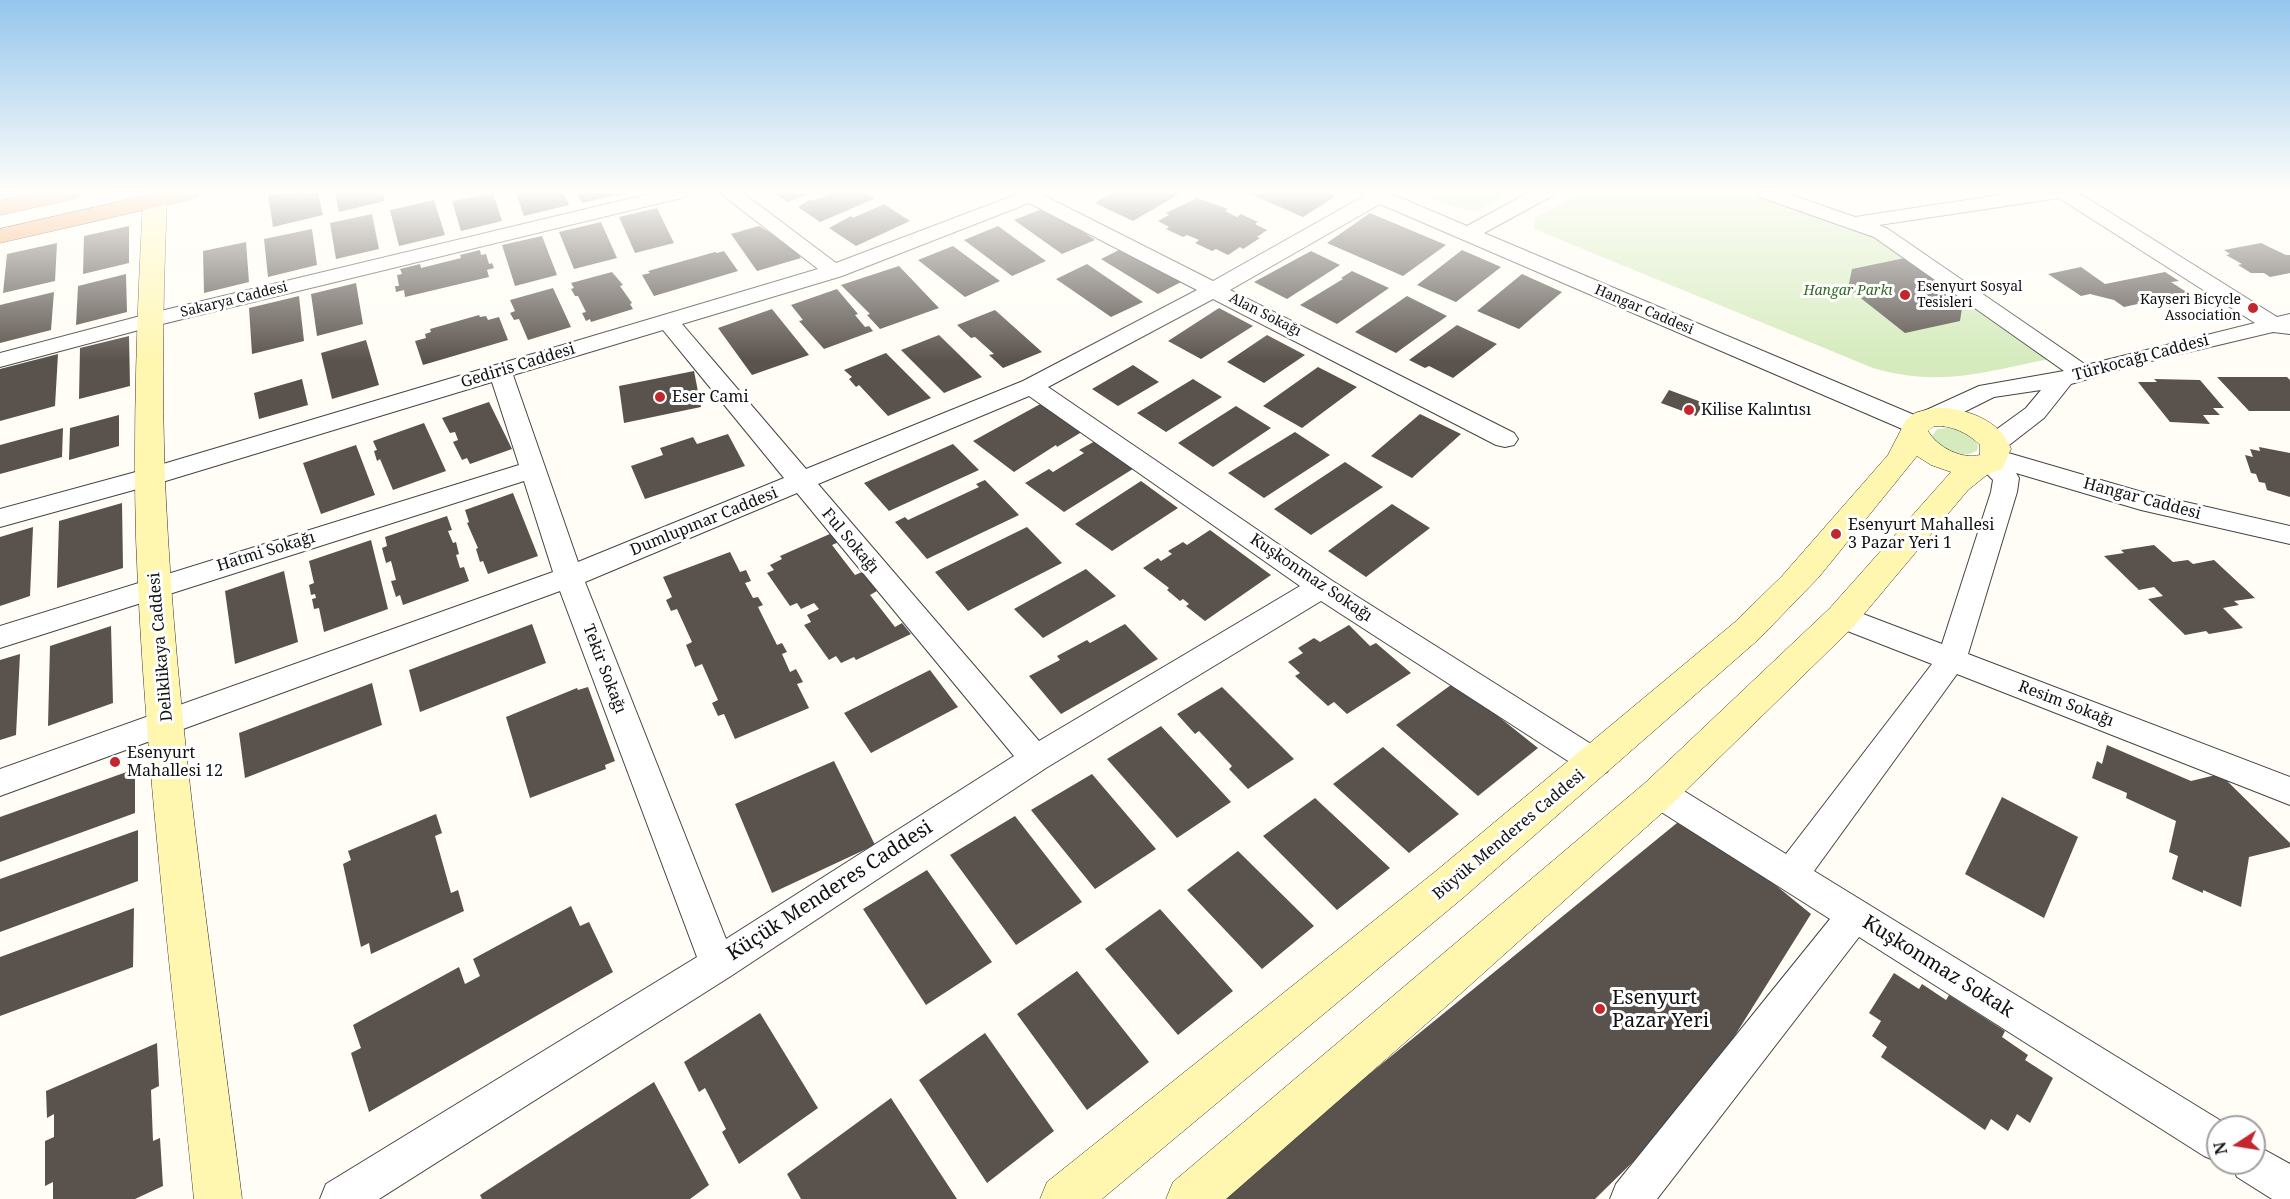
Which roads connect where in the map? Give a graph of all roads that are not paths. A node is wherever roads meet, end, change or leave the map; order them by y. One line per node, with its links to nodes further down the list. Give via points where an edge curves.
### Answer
1 (152, 249): 12 (street, Deliklikaya Caddesi)
2 (446, 249): 12 (street, Sakarya Caddesi)
3 (805, 249): 10 (street)
4 (890, 249): 10 (street, Gediris Caddesi)
5 (1134, 249): 11 (street, Alan Sokağı)
6 (1285, 249): 11 (street, Dumlupınar Caddesi)
7 (1503, 249): 19 (street, Hangar Caddesi)
8 (1902, 249): 17 (street)
9 (2159, 249): 14 (street)
10 (834, 271): 13 (street, Gediris Caddesi)
11 (1215, 290): 18 (street, Dumlupınar Caddesi); 20 (street, Alan Sokağı)
12 (148, 321): 15 (street, Sakarya Caddesi); 23 (street, Deliklikaya Caddesi)
13 (667, 321): 16 (street, Gediris Caddesi); 24 (street, Ful Sokağı)
14 (2285, 325): 17 (street, Türkocağı Caddesi)
15 (0, 360)
16 (500, 371): 22 (street, Tekir Sokağı); 23 (street, Gediris Caddesi)
17 (2073, 376): 19 (street, Türkocağı Caddesi, via 1988,391); 21 (street, Türkocağı Caddesi)
18 (1030, 386): 24 (street, Dumlupınar Caddesi); 29 (street, Kuşkonmaz Sokağı)
19 (1921, 425): 21 (street, via 1955,419 1968,423 1979,429); 21 (street, via 1916,439 1942,460 1955,464); 35 (street, Büyük Menderes Caddesi, via 1903,456 1779,600)
20 (1505, 438)
21 (1990, 457): 26 (street, Hangar Caddesi, via 2141,501); 30 (street, via 1957,483); 32 (street, via 2006,478 2004,492)
22 (533, 469): 27 (street, Tekir Sokağı); 28 (street, Hatmi Sokağı)
23 (150, 477): 25 (street, Gediris Caddesi); 28 (street, Deliklikaya Caddesi)
24 (801, 483): 27 (street, Dumlupınar Caddesi); 34 (street, Ful Sokağı)
25 (0, 518)
26 (2290, 535)
27 (569, 578): 33 (street, Dumlupınar Caddesi); 41 (street, Tekir Sokağı)
28 (155, 587): 31 (street, Hatmi Sokağı); 33 (street, Deliklikaya Caddesi)
29 (1321, 587): 34 (street, Küçük Menderes Caddesi); 35 (street, Kuşkonmaz Sokağı)
30 (1842, 617): 32 (street, Resim Sokağı); 38 (street)
31 (0, 637)
32 (1952, 659): 37 (street, Resim Sokağı); 39 (street)
33 (166, 721): 36 (street, Dumlupınar Caddesi); 45 (street, Deliklikaya Caddesi)
34 (1035, 759): 41 (street, Küçük Menderes Caddesi)
35 (1596, 762): 47 (street, Büyük Menderes Caddesi)
36 (0, 783)
37 (2290, 791)
38 (1659, 793): 39 (street, Kuşkonmaz Sokak); 48 (street)
39 (1791, 876): 40 (street, Kuşkonmaz Sokak)
40 (1855, 915): 42 (street, Kuşkonmaz Sokak); 49 (street)
41 (718, 964): 46 (street, Küçük Menderes Caddesi)
42 (2206, 1134)
43 (2266, 1172): 44 (street)
44 (2290, 1187)
45 (218, 1199)
46 (341, 1199)
47 (1064, 1199)
48 (1190, 1199)
49 (1631, 1199)

